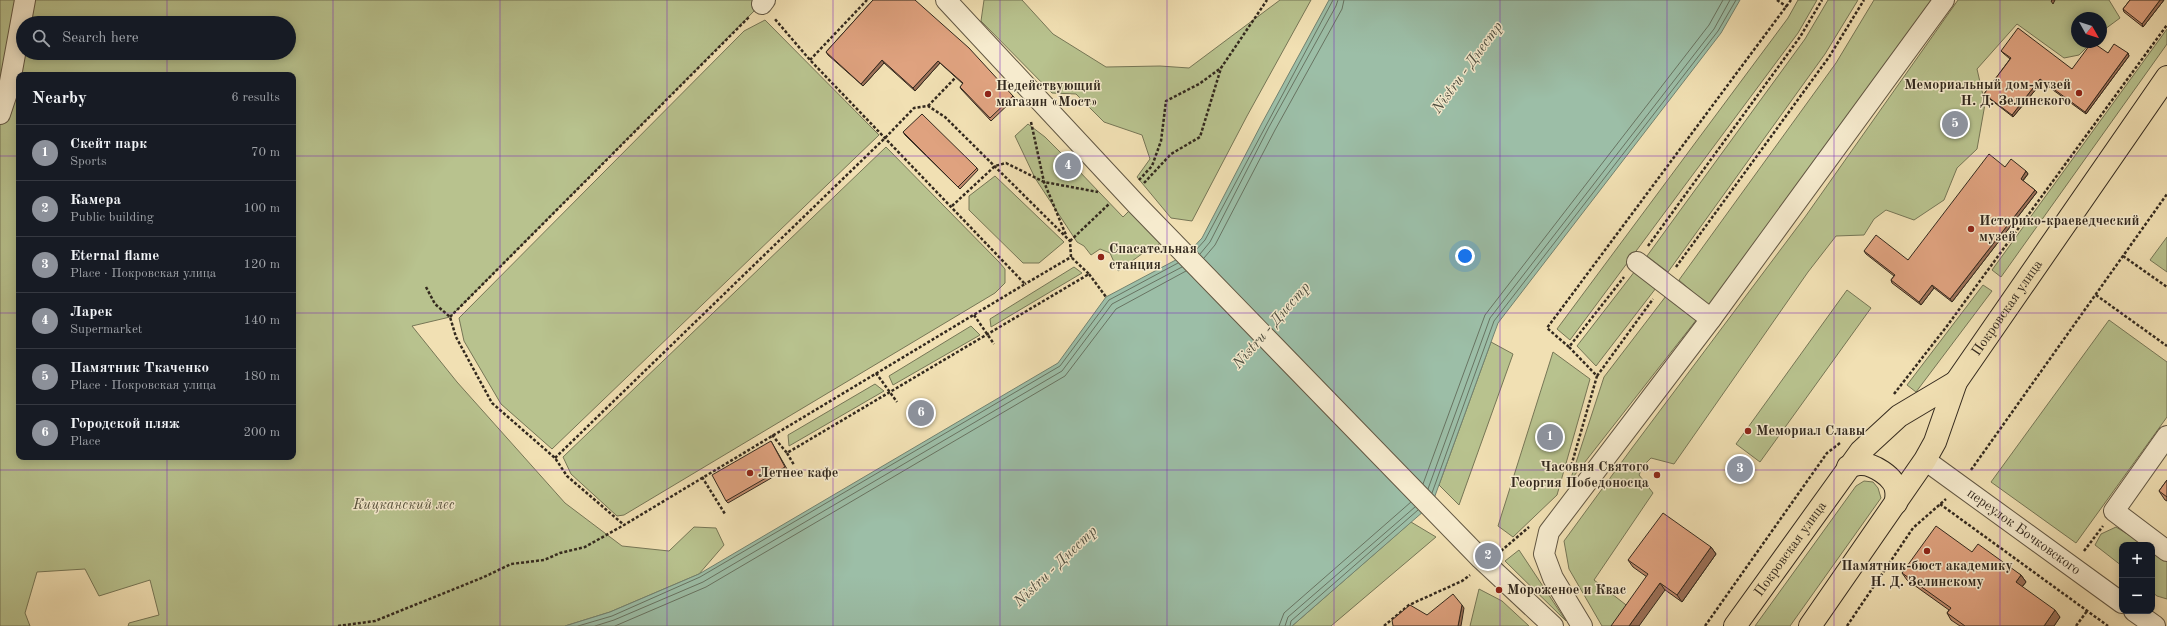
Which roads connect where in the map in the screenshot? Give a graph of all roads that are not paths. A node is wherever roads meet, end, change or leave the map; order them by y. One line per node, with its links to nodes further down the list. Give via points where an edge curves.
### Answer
1 (25, 0): 4 (street)
2 (946, 0): 18 (street, via 1133,201 1481,559)
3 (1944, 0): 9 (street)
4 (22, 16)
5 (16, 49): 7 (street, via 9,87)
6 (2167, 77): 10 (main road, Покровская улица)
7 (0, 114)
8 (1636, 262): 9 (street)
9 (1711, 319): 19 (street, via 1549,532 1544,554 1553,578)
10 (1956, 382): 12 (main road, Покровская улица, via 1935,442); 13 (main road, Покровская улица, via 1899,416 1874,437)
11 (2167, 436): 15 (street, via 2114,511)
12 (1925, 460): 14 (main road, Покровская улица); 16 (street, переулок Бочковского)
13 (1848, 467): 14 (main road, via 1870,465 1887,476 1894,483); 20 (main road, Покровская улица)
14 (1896, 503): 21 (main road, Покровская улица)
15 (2167, 551)
16 (2119, 600)
17 (2138, 614): 22 (street)
18 (1553, 626)
19 (1582, 626)
20 (1735, 626)
21 (1810, 626)
22 (2155, 626)

